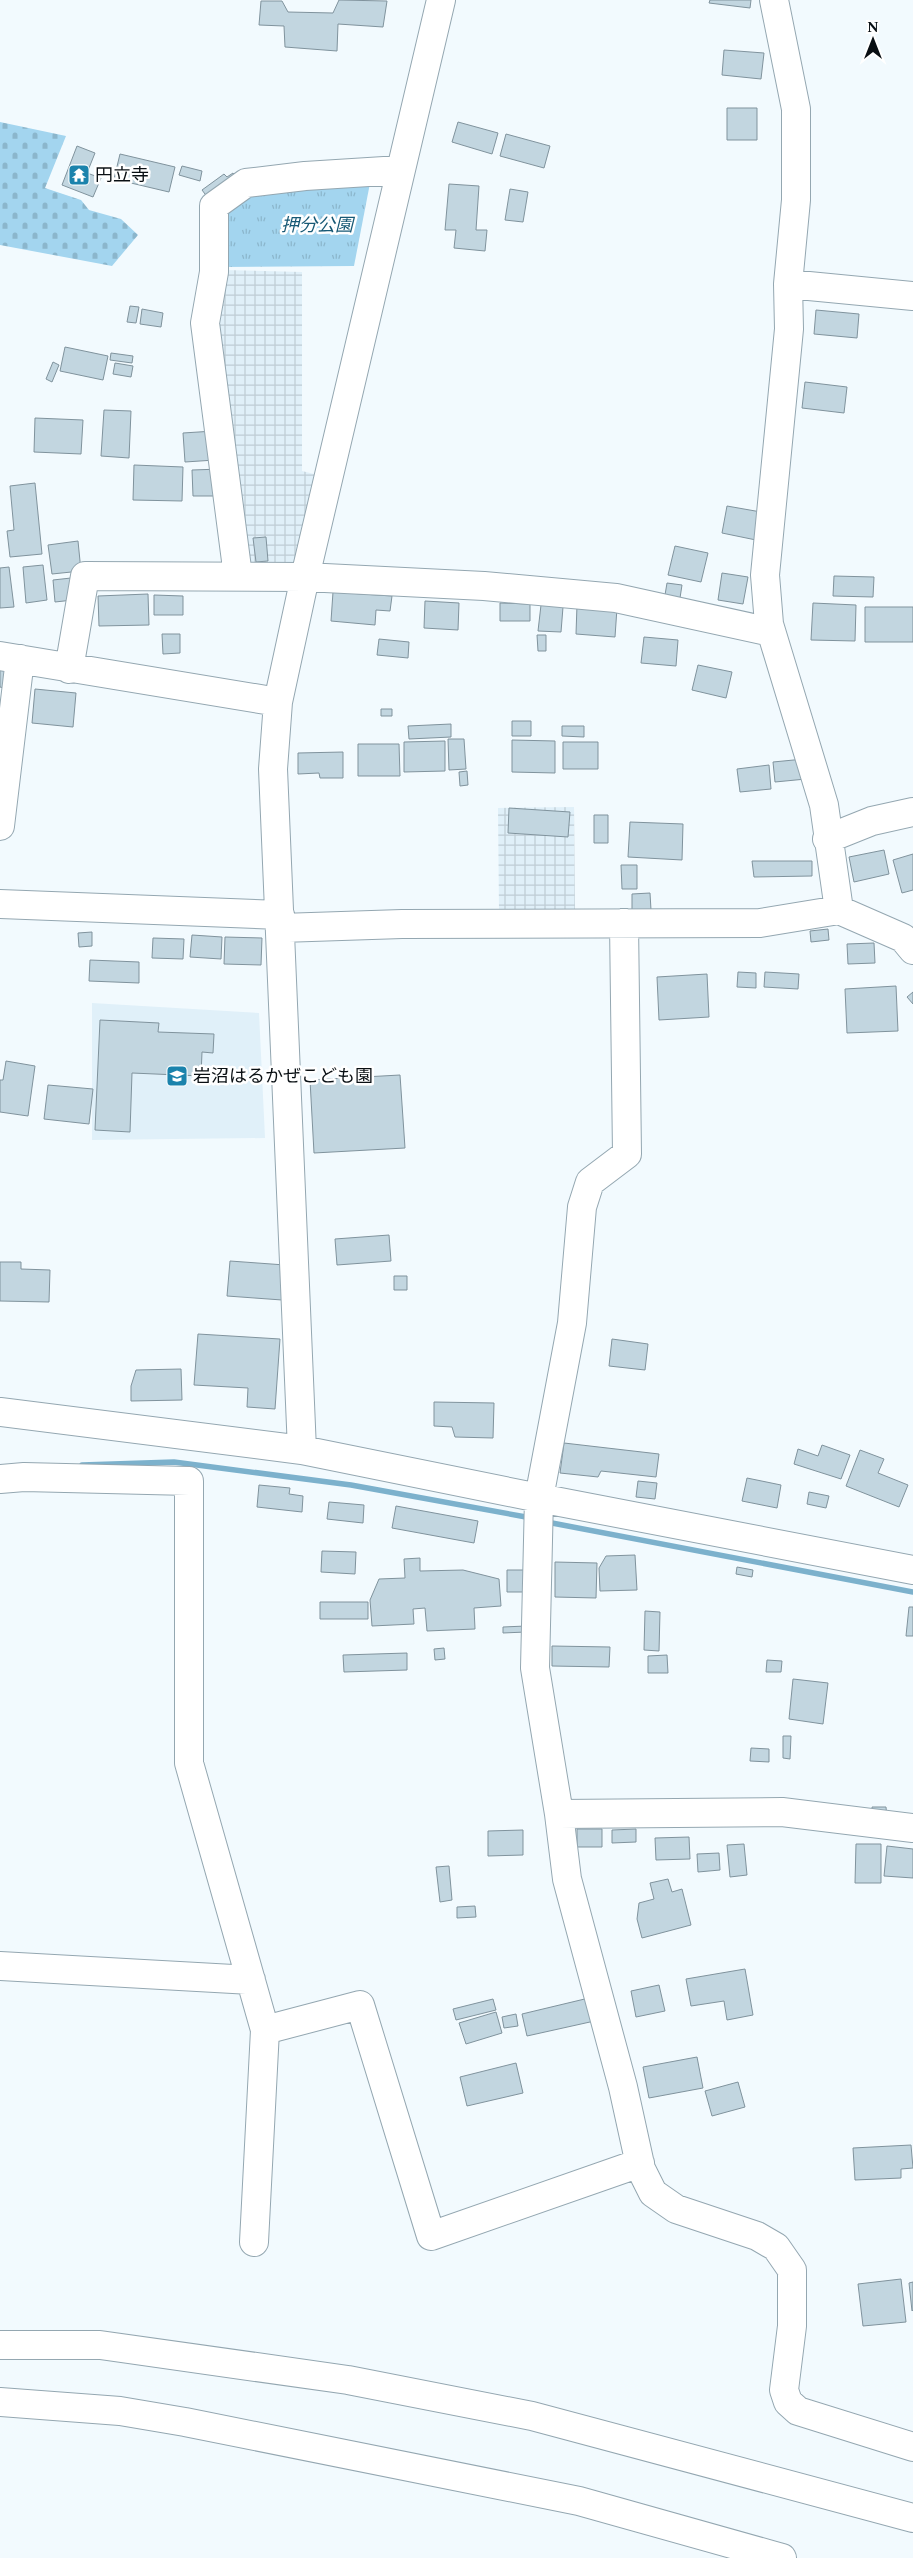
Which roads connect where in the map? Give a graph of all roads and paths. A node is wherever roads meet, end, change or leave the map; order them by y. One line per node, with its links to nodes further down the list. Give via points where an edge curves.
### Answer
1 (441, 0): 3 (street)
2 (774, 0): 4 (street, via 796,109 796,200)
3 (400, 170): 6 (street, via 246,183 214,206 214,272 205,322); 7 (street)
4 (788, 284): 5 (street); 8 (street, via 789,329 765,575)
5 (913, 296)
6 (238, 576): 7 (street); 10 (street, via 85,576)
7 (305, 577): 8 (street, via 484,586 616,598); 11 (street)
8 (772, 632): 14 (street, via 824,805)
9 (10, 658): 10 (street); 13 (street)
10 (69, 669): 11 (street)
11 (278, 702): 17 (street, via 273,769)
12 (913, 812): 14 (street, via 872,821)
13 (0, 826)
14 (827, 839): 16 (street)
15 (0, 904): 17 (street)
16 (839, 910): 18 (street, via 760,923); 19 (street, via 904,938)
17 (281, 921): 18 (street); 21 (street)
18 (624, 923): 23 (street, via 627,1154 590,1182 582,1206 572,1323)
19 (913, 950)
20 (0, 1412): 21 (street)
21 (302, 1450): 23 (street)
22 (0, 1479): 28 (street, via 189,1481 189,1763)
23 (539, 1498): 24 (street); 25 (street, via 535,1668)
24 (913, 1570)
25 (559, 1814): 26 (street, via 782,1812); 30 (street, via 566,1879 623,2087)
26 (913, 1828)
27 (0, 1966): 28 (street)
28 (251, 1980): 29 (street)
29 (266, 2030): 30 (street, via 360,2005 432,2236); 31 (street)
30 (640, 2163): 34 (street, via 653,2194 676,2209 757,2236 776,2247 792,2270 792,2326 784,2390 788,2402 798,2411)
31 (254, 2242)
32 (0, 2344): 35 (street, via 100,2345 348,2380 532,2416)
33 (0, 2402): 36 (street, via 120,2411 195,2424 579,2502)
34 (913, 2447)
35 (913, 2518)
36 (782, 2558)

